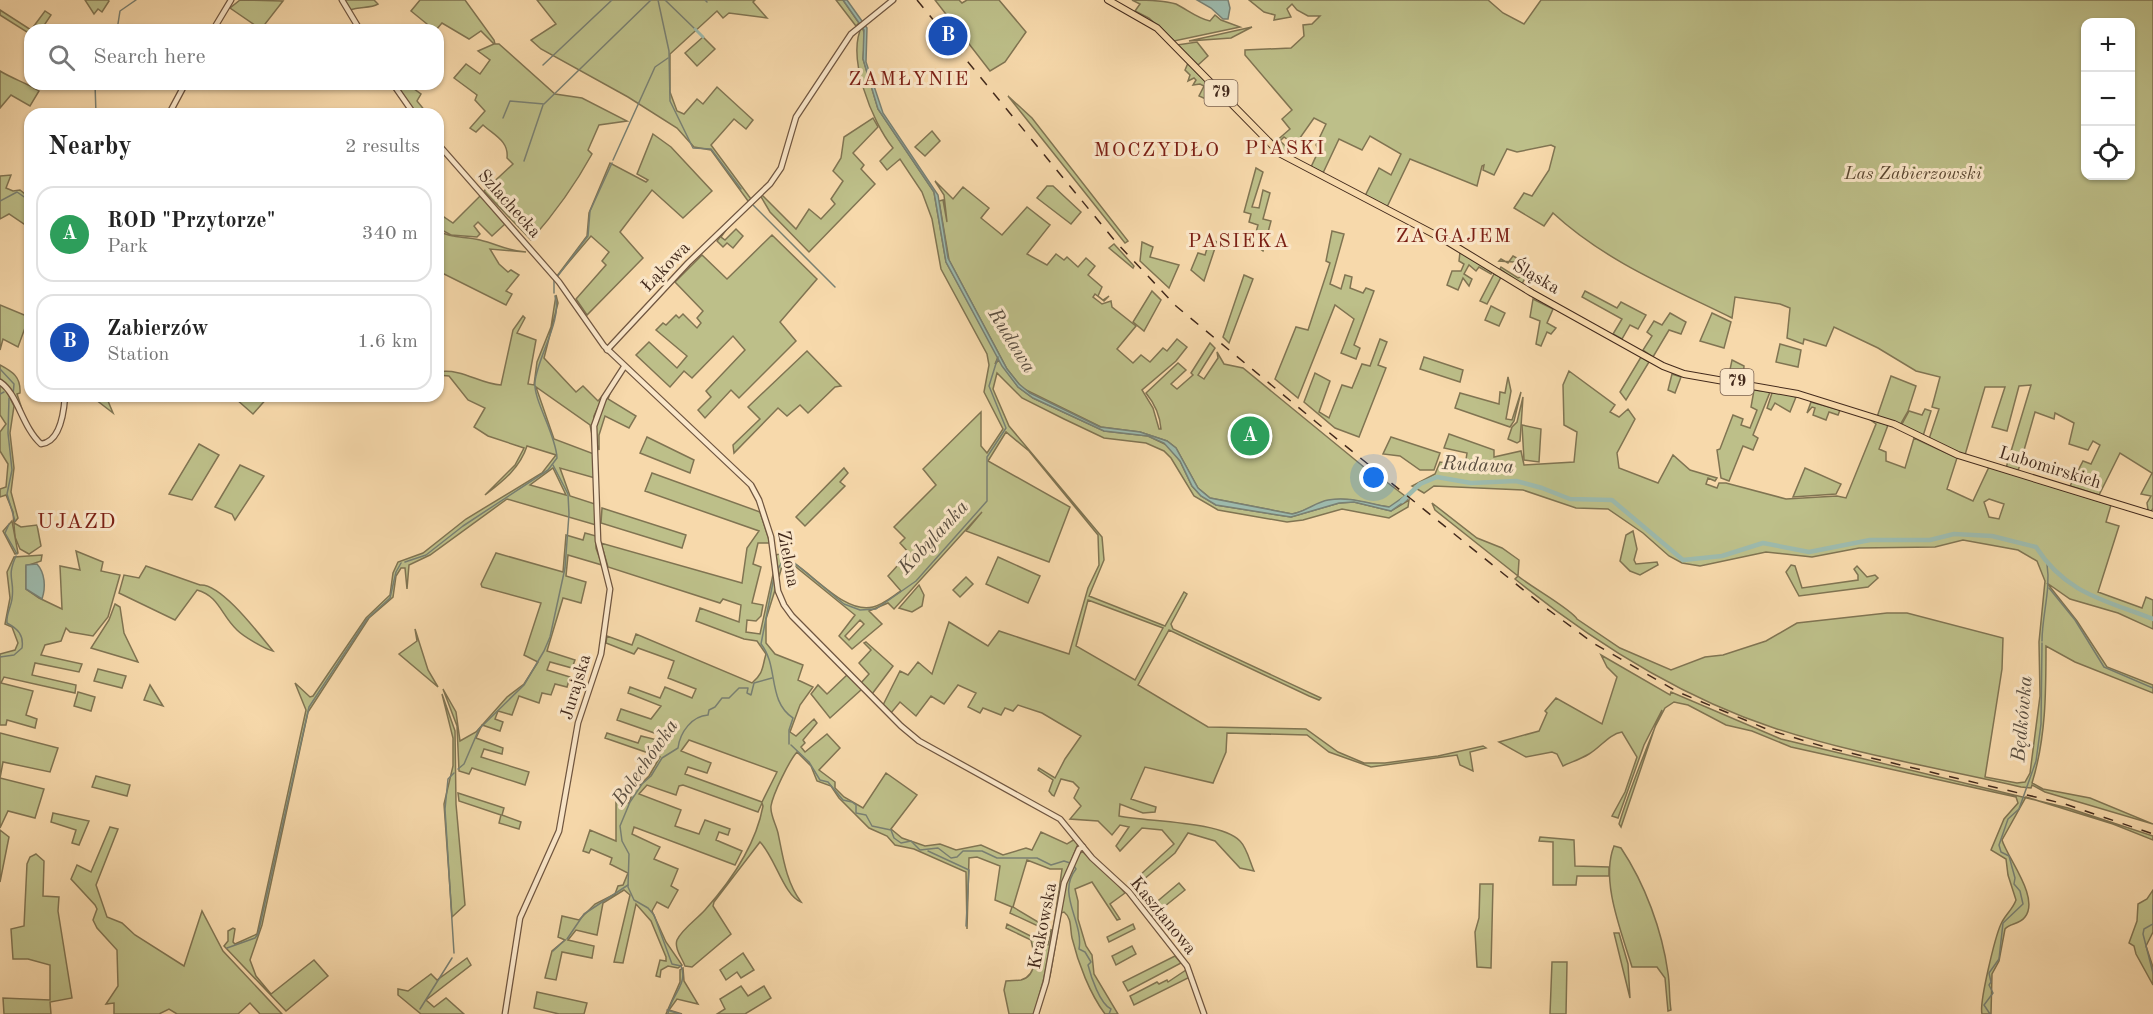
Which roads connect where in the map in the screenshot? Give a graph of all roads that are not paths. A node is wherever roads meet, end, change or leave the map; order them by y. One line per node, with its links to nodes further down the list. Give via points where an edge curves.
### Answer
1 (231, 0): 5 (street)
2 (342, 0): 6 (street)
3 (893, 0): 13 (street, Łąkowa, via 856,28 796,117 781,168 770,184)
4 (1108, 0): 17 (main road, Śląska / 79, via 1157,28 1286,157 1452,244 1663,366 1684,374 1798,394 1894,424)
5 (217, 24)
6 (356, 24)
7 (182, 90): 9 (street)
8 (397, 90): 10 (street)
9 (172, 108)
10 (410, 108)
11 (444, 151): 12 (street, Szlachecka)
12 (559, 282): 13 (street, Zielona)
13 (607, 350): 14 (street, Zielona)
14 (624, 367): 19 (street, Zielona, via 756,492 771,537 778,591 792,616 901,726 928,747 1060,819); 20 (street, Jurajska, via 604,398 594,428 598,541 610,586 601,654 578,723 559,831 520,918)
15 (0, 382): 16 (street, via 9,390 39,443 51,440 63,419)
16 (64, 402)
17 (1940, 447): 18 (main road, Lubomirskich / 79)
18 (2153, 515)
19 (1083, 847): 21 (street, Krakowska, via 1069,867 1063,886 1046,982); 22 (street, Kasztanowa, via 1129,892 1189,969)
20 (505, 1014)
21 (1036, 1014)
22 (1204, 1014)

